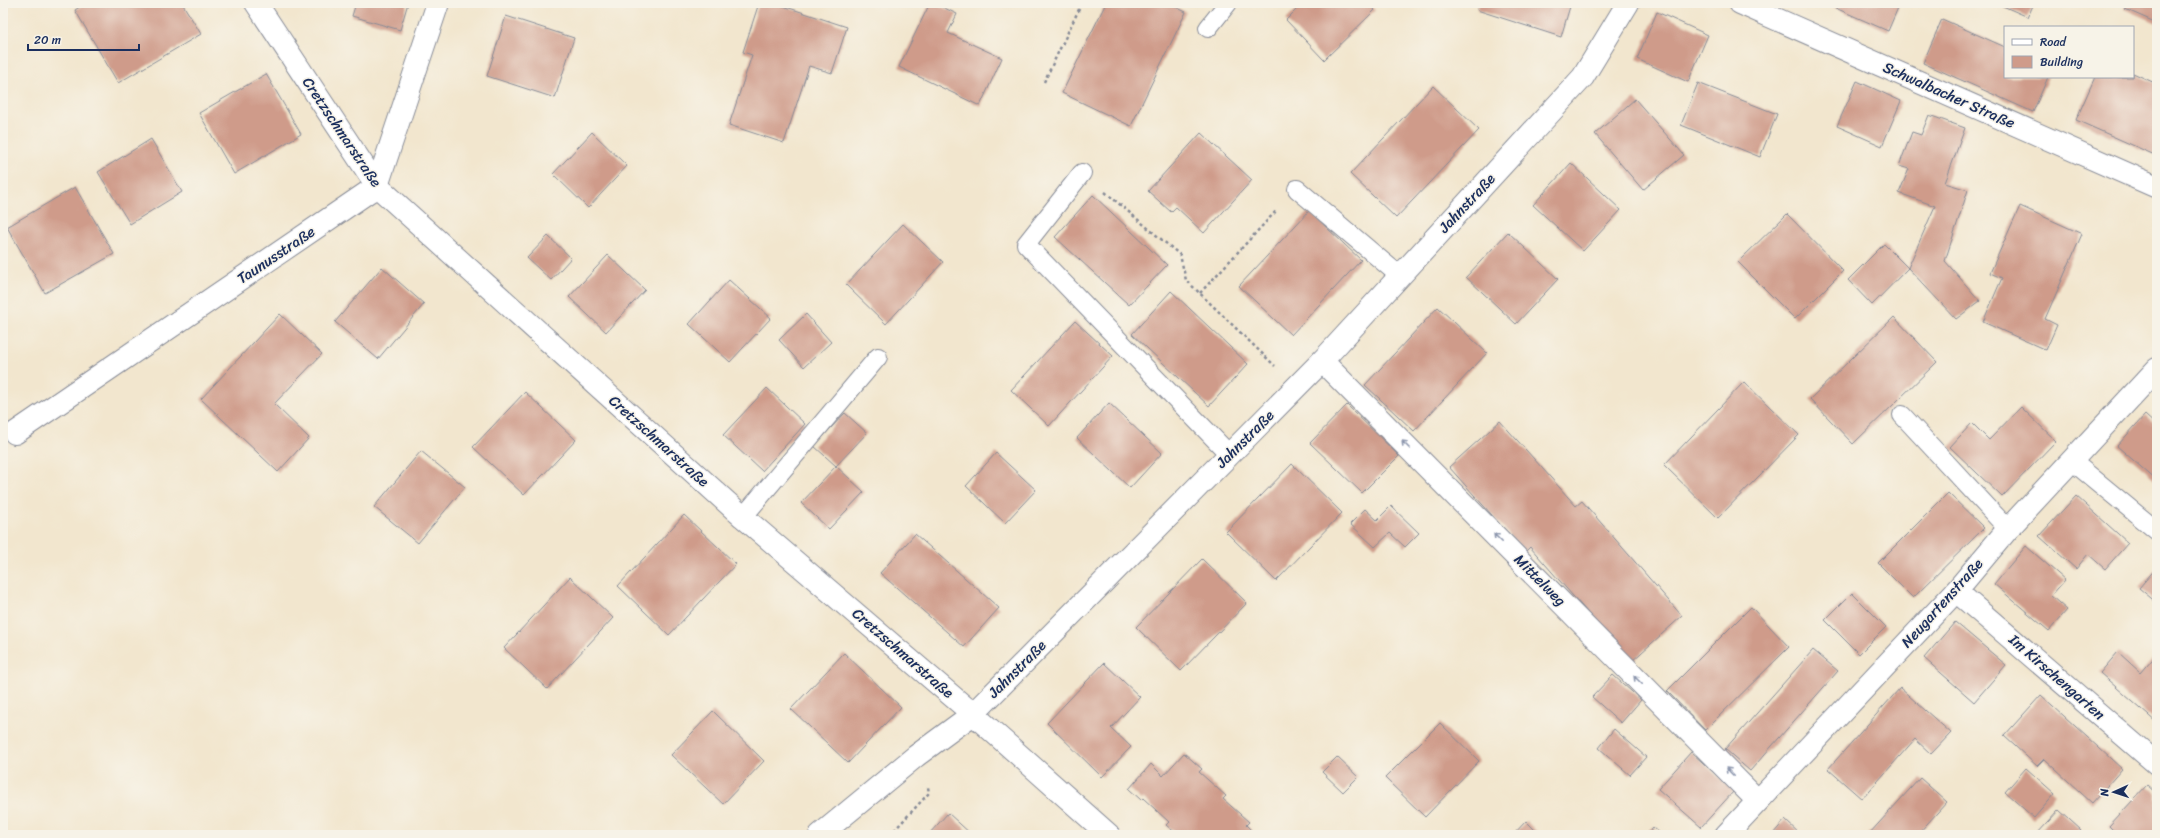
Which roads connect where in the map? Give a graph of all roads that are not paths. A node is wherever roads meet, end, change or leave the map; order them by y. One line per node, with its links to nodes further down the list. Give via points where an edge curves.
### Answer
1 (256, 3): 8 (street, Cretzschmarstraße)
2 (438, 3): 8 (street)
3 (1228, 3): 6 (lane)
4 (1628, 3): 11 (street, Jahnstraße, via 1583,77)
5 (1740, 3): 9 (street, Schwalbacher Straße)
6 (1208, 28)
7 (1082, 173): 17 (lane, via 1026,244)
8 (377, 186): 16 (street, Taunusstraße); 19 (street, Cretzschmarstraße)
9 (2157, 188)
10 (1297, 189): 11 (lane)
11 (1400, 276): 13 (street, Jahnstraße)
12 (878, 357): 19 (lane)
13 (1322, 360): 17 (street, Jahnstraße); 25 (street, Mittelweg, one-way to 13)
14 (2157, 369): 18 (street, Neugartenstraße)
15 (1902, 415): 20 (lane)
16 (14, 433)
17 (1230, 454): 23 (street, Jahnstraße)
18 (2072, 461): 20 (street, Neugartenstraße); 21 (lane)
19 (743, 517): 23 (street, Cretzschmarstraße)
20 (2008, 529): 22 (street, Neugartenstraße)
21 (2157, 531)
22 (1956, 591): 24 (street, Im Kirschengarten); 25 (street, Neugartenstraße)
23 (973, 714): 26 (street, Jahnstraße, via 916,756); 27 (street, Cretzschmarstraße)
24 (2157, 764)
25 (1757, 800): 28 (street, Neugartenstraße)
26 (820, 835)
27 (1109, 835)
28 (1726, 835)

